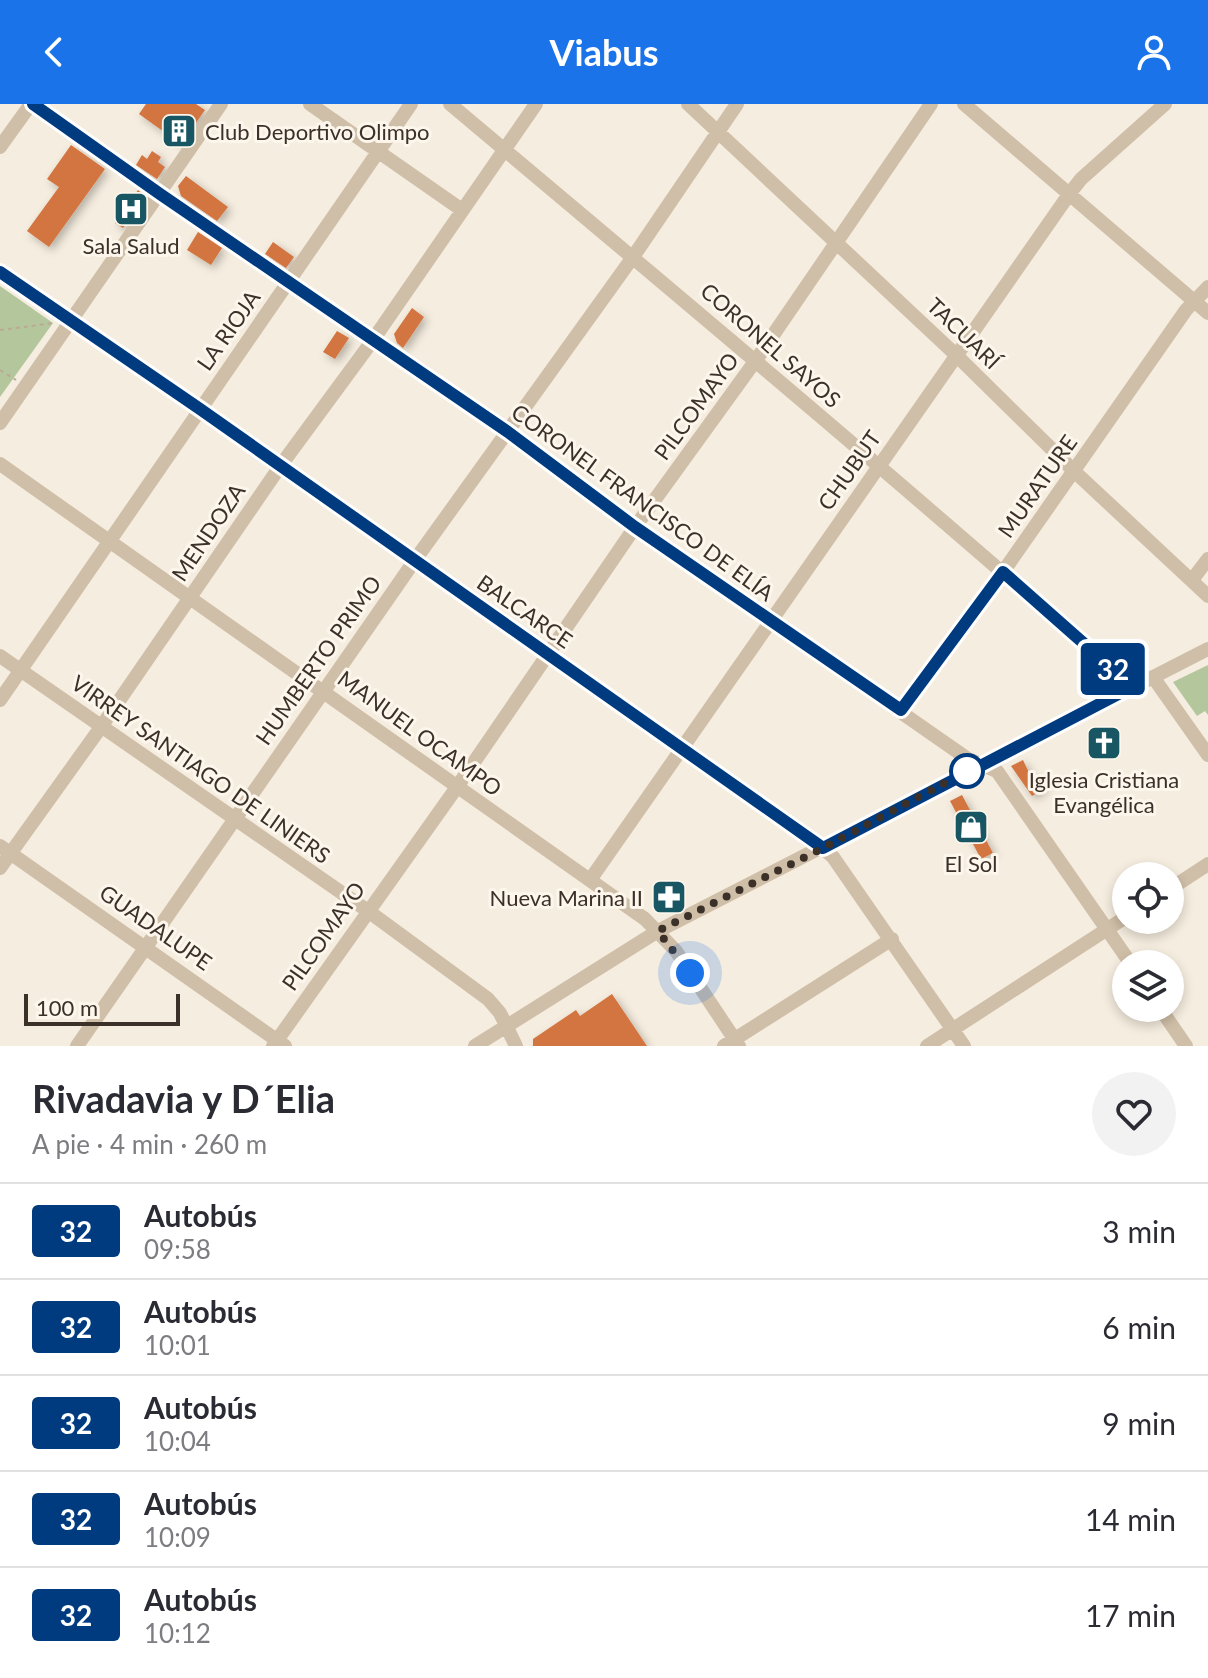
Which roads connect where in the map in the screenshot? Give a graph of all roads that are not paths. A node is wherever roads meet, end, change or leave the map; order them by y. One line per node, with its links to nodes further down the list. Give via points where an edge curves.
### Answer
1 (32, 104): 13 (street); 17 (street, CORONEL FRANCISCO DE ELÍA)
2 (221, 104): 17 (street)
3 (310, 104): 15 (street)
4 (411, 104): 15 (street, LA RIOJA)
5 (450, 104): 14 (street, CORONEL SAYOS)
6 (536, 104): 14 (street, MENDOZA)
7 (688, 104): 12 (street, TACUARÍ)
8 (737, 104): 12 (street, HUMBERTO PRIMO)
9 (931, 104): 19 (street, PILCOMAYO)
10 (964, 104): 16 (street)
11 (1165, 104): 16 (street, CHUBUT)
12 (718, 132): 19 (street, TACUARÍ); 20 (street, HUMBERTO PRIMO)
13 (0, 147)
14 (504, 150): 18 (street, MENDOZA); 20 (street, CORONEL SAYOS)
15 (378, 151): 18 (street); 22 (street, LA RIOJA)
16 (1070, 193): 24 (street); 28 (street, CHUBUT)
17 (160, 194): 22 (street, CORONEL FRANCISCO DE ELÍA); 26 (street)
18 (462, 210): 27 (street, MENDOZA)
19 (837, 244): 28 (street, TACUARÍ); 29 (street, PILCOMAYO)
20 (633, 257): 29 (street, CORONEL SAYOS); 32 (street, HUMBERTO PRIMO)
21 (0, 272): 26 (street, BALCARCE)
22 (288, 282): 27 (street, CORONEL FRANCISCO DE ELÍA); 30 (street, LA RIOJA)
23 (1208, 287): 24 (street, MURATURE)
24 (1194, 300): 25 (street); 36 (street, MURATURE)
25 (1208, 313)
26 (71, 321): 30 (street, BALCARCE); 31 (street)
27 (373, 340): 32 (street, CORONEL FRANCISCO DE ELÍA); 34 (street, MENDOZA)
28 (955, 354): 35 (street, CHUBUT); 36 (street, TACUARÍ)
29 (756, 360): 35 (street, CORONEL SAYOS); 37 (street, PILCOMAYO)
30 (200, 409): 34 (street, BALCARCE); 38 (street, LA RIOJA)
31 (0, 423)
32 (508, 432): 37 (street, CORONEL FRANCISCO DE ELÍA); 40 (street, HUMBERTO PRIMO)
33 (0, 464): 38 (street, MANUEL OCAMPO)
34 (281, 465): 40 (street, BALCARCE); 44 (street, MENDOZA)
35 (878, 468): 41 (street, CORONEL SAYOS); 45 (street, CHUBUT)
36 (1075, 472): 41 (street, MURATURE); 42 (street, TACUARÍ)
37 (635, 527): 45 (street, CORONEL FRANCISCO DE ELÍA); 47 (street, PILCOMAYO)
38 (108, 541): 44 (street, MANUEL OCAMPO); 49 (street, LA RIOJA)
39 (1208, 559): 42 (street)
40 (415, 560): 47 (street, BALCARCE); 52 (street, HUMBERTO PRIMO)
41 (1003, 572): 51 (street, CORONEL SAYOS); 54 (street, MURATURE)
42 (1192, 580): 43 (street, TACUARÍ)
43 (1208, 596)
44 (190, 598): 52 (street, MANUEL OCAMPO); 55 (street, MENDOZA)
45 (771, 620): 54 (street, CORONEL FRANCISCO DE ELÍA); 56 (street, CHUBUT)
46 (1208, 649): 50 (street)
47 (548, 654): 56 (street, BALCARCE); 59 (street, PILCOMAYO)
48 (0, 656): 49 (street, VIRREY SANTIAGO DE LINIERS)
49 (20, 670): 53 (street, LA RIOJA); 55 (street, VIRREY SANTIAGO DE LINIERS)
50 (1153, 677): 51 (street); 57 (street)
51 (1130, 688): 58 (street)
52 (324, 691): 59 (street, MANUEL OCAMPO); 60 (street, HUMBERTO PRIMO)
53 (0, 700)
54 (901, 710): 58 (street, CORONEL FRANCISCO DE ELÍA)
55 (101, 727): 60 (street, VIRREY SANTIAGO DE LINIERS); 62 (street, MENDOZA)
56 (680, 749): 61 (street, BALCARCE); 65 (street, CHUBUT)
57 (1208, 755)
58 (981, 764): 61 (street); 69 (street, CORONEL FRANCISCO DE ELÍA, via 997,771)
59 (457, 787): 65 (street, MANUEL OCAMPO); 67 (street, PILCOMAYO)
60 (234, 819): 67 (street, VIRREY SANTIAGO DE LINIERS); 72 (street, HUMBERTO PRIMO)
61 (823, 848): 70 (street); 71 (street, BALCARCE)
62 (5, 849): 64 (street, MENDOZA); 72 (street, GUADALUPE)
63 (1208, 864): 66 (street)
64 (0, 868)
65 (590, 880): 70 (street, MANUEL OCAMPO)
66 (1184, 880)
67 (368, 911): 75 (street, VIRREY SANTIAGO DE LINIERS, via 488,999); 77 (street, PILCOMAYO)
68 (1112, 926): 69 (street)
69 (1108, 929): 73 (street, CORONEL FRANCISCO DE ELÍA); 76 (street)
70 (658, 931): 75 (street); 78 (street, MANUEL OCAMPO, via 676,951)
71 (892, 939): 76 (street, BALCARCE); 78 (street)
72 (146, 947): 77 (street, GUADALUPE); 79 (street, HUMBERTO PRIMO)
73 (1122, 950)
74 (1170, 1022): 84 (street)
75 (505, 1025): 80 (street); 81 (street, VIRREY SANTIAGO DE LINIERS)
76 (953, 1030): 82 (street); 83 (street, BALCARCE)
77 (278, 1044)
78 (732, 1044)
79 (77, 1046)
80 (475, 1046)
81 (516, 1046)
82 (927, 1046)
83 (964, 1046)
84 (1186, 1046)

